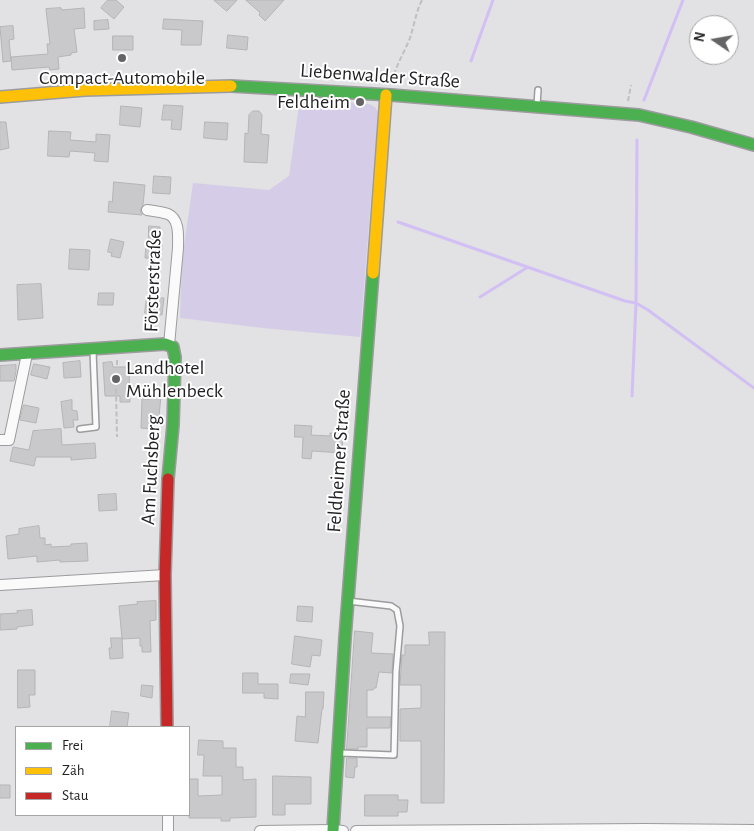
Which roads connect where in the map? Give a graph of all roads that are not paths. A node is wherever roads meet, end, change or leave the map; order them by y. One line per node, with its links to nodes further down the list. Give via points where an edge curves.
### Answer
1 (538, 90): 4 (lane)
2 (389, 95): 3 (street, Liebenwalder Straße, via 241,86 95,90); 4 (street, Liebenwalder Straße); 15 (street, Feldheimer Straße)
3 (0, 97)
4 (537, 106): 5 (street, Liebenwalder Straße, via 639,115)
5 (754, 145)
6 (147, 210): 7 (street, Försterstraße, via 173,217 178,232)
7 (167, 344): 8 (street, Försterstraße); 13 (street, Am Fuchsberg, via 173,347 175,357)
8 (93, 349): 9 (street, Försterstraße); 11 (lane, via 96,427)
9 (27, 354): 10 (street, Försterstraße); 12 (street, via 9,440)
10 (0, 355)
11 (80, 430)
12 (0, 440)
13 (165, 575): 14 (street); 16 (street, Am Fuchsberg)
14 (0, 586)
15 (348, 600): 17 (street, Feldheimer Straße); 17 (lane, via 391,606 397,610 400,626 394,755)
16 (167, 726)
17 (338, 753): 19 (street, Feldheimer Straße)
18 (168, 816): 21 (street)
19 (338, 830): 22 (street)
20 (754, 830): 23 (street)
21 (168, 831)
22 (260, 831)
23 (356, 831)

